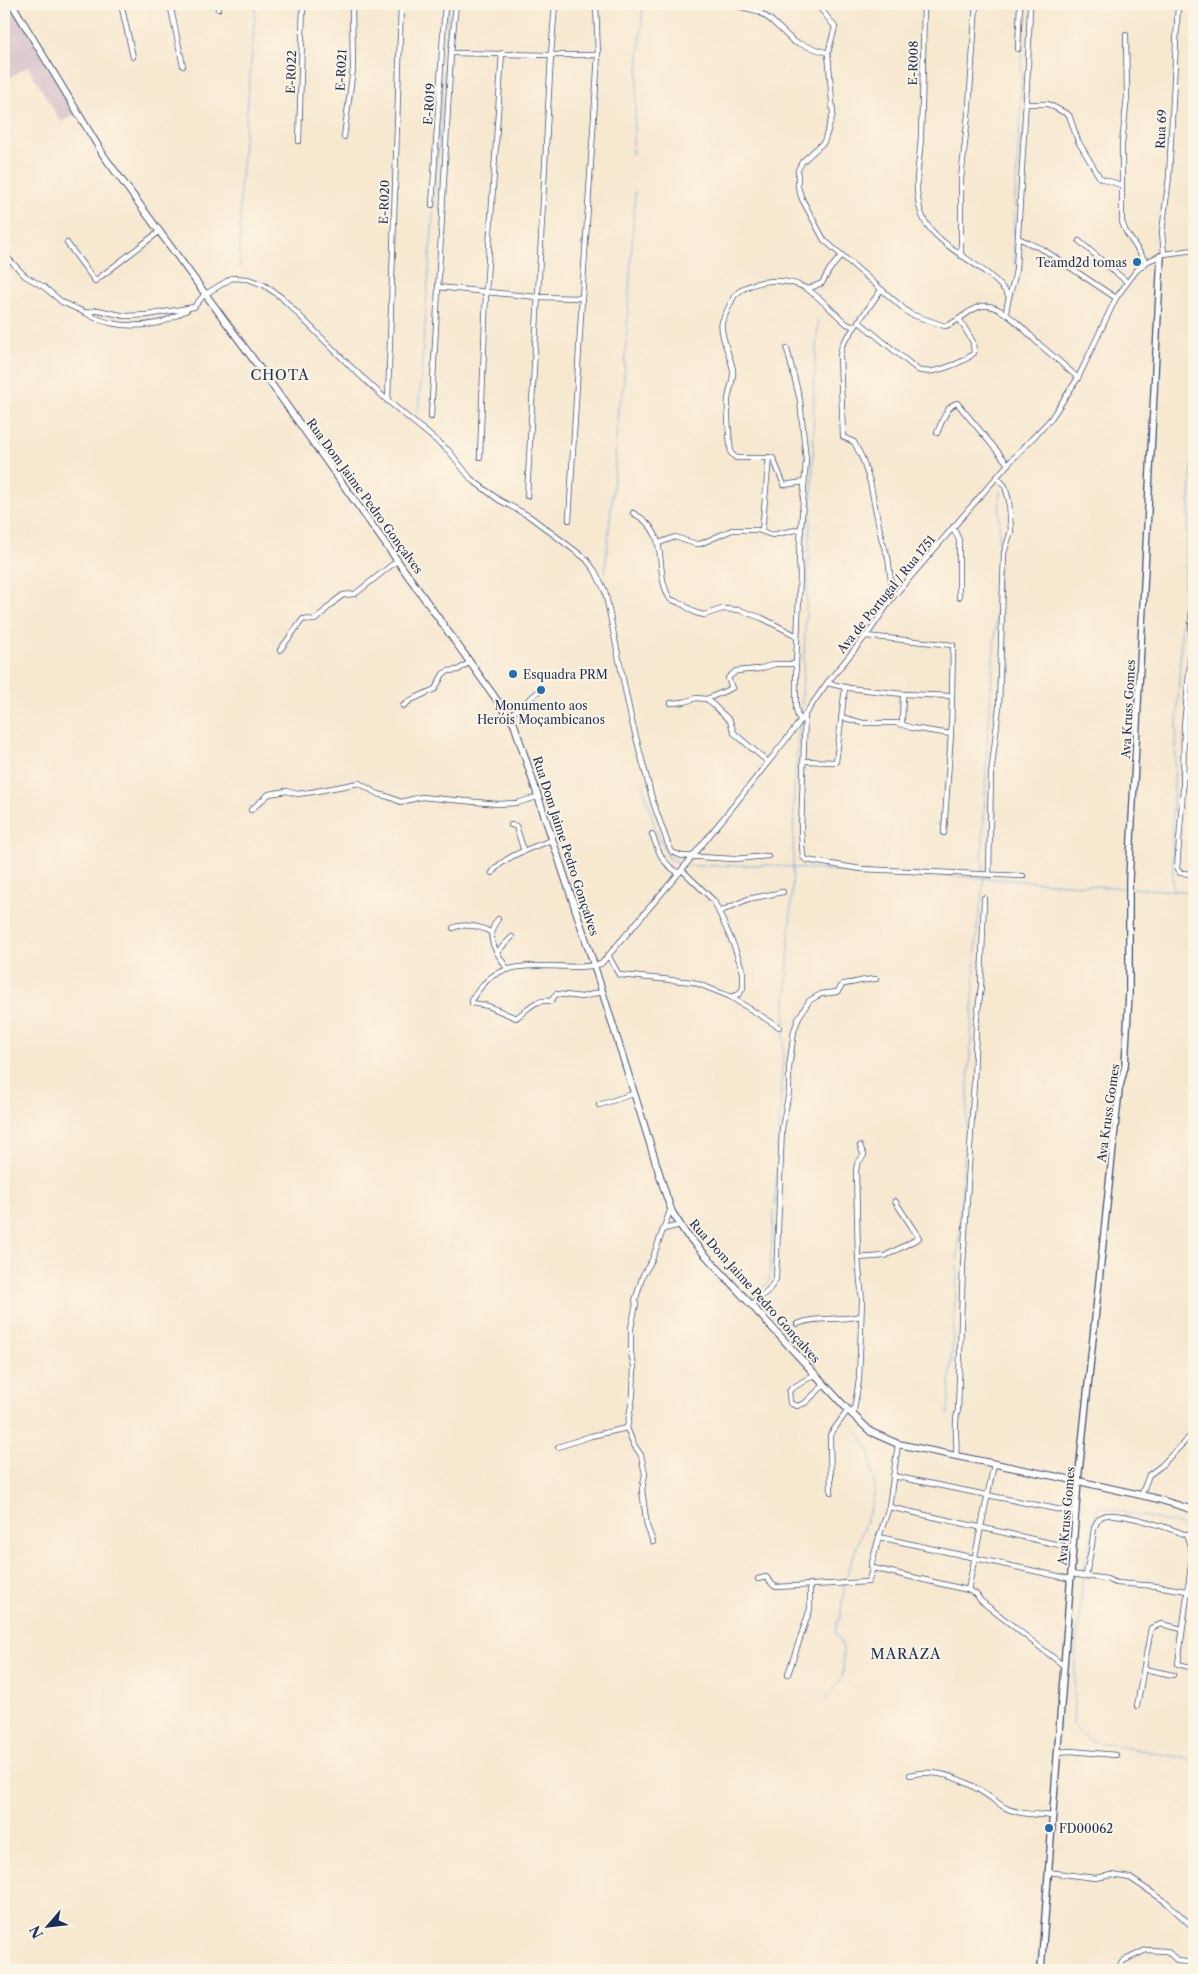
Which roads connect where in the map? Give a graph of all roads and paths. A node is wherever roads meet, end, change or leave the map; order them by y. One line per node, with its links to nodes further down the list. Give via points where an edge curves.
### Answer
1 (12, 4): 32 (main road, Rua Dom Jaime Pedro Gonçalves, via 104,156)
2 (121, 4): 25 (street)
3 (170, 4): 26 (street)
4 (303, 4): 29 (street, E-R022)
5 (352, 4): 28 (street, E-R021, via 353,69)
6 (401, 4): 62 (street, E-R020)
7 (446, 4): 31 (street, E-R019)
8 (456, 4): 20 (street)
9 (555, 4): 23 (street)
10 (596, 4): 24 (street)
11 (728, 4): 22 (street, via 758,11 794,42)
12 (924, 4): 40 (street, E-R008, via 922,123 917,182 920,211 930,228)
13 (976, 4): 40 (street, via 961,179)
14 (1020, 4): 19 (street)
15 (1030, 4): 27 (street)
16 (1178, 4): 39 (street, Rua 69)
17 (819, 5): 22 (street, via 835,27)
18 (1126, 35): 30 (street, via 1127,97)
19 (1018, 49)
20 (451, 53): 21 (street); 43 (street)
21 (502, 53): 23 (street); 46 (street)
22 (828, 53): 38 (street, via 833,114 824,142 802,162 798,170 798,187 820,235)
23 (551, 55): 24 (street); 49 (street)
24 (598, 55): 50 (street)
25 (133, 57)
26 (183, 66)
27 (1026, 104): 30 (street, via 1048,104 1069,115 1078,141 1100,178); 33 (street)
28 (344, 137)
29 (299, 141)
30 (1122, 185): 41 (street, via 1123,227)
31 (432, 205)
32 (160, 230): 35 (street, via 95,281); 47 (main road, Rua Dom Jaime Pedro Gonçalves)
33 (1018, 238): 48 (street, via 1014,280); 51 (street, via 1044,250)
34 (1079, 241): 42 (street)
35 (67, 243)
36 (1194, 249): 39 (street, Ava de Portugal / Rua 1751)
37 (4, 254): 53 (street, via 25,276 62,302)
38 (842, 255): 44 (street, via 822,283); 45 (street)
39 (1163, 255): 41 (street, Ava de Portugal / Rua 1751); 155 (street, Ava Kruss Gomes, via 1129,879 1126,1066 1119,1090)
40 (961, 256): 48 (street, E-R008, via 997,282)
41 (1146, 262): 42 (street, Ava de Portugal / Rua 1751)
42 (1127, 282): 51 (street, Ava de Portugal / Rua 1751)
43 (438, 287): 46 (street); 63 (street)
44 (808, 289): 57 (street); 66 (street, via 790,281 755,284 734,295 722,323 733,369 728,402 731,453 736,458)
45 (881, 290): 55 (street, via 910,314 934,324 945,326); 56 (street)
46 (486, 292): 49 (street); 65 (street)
47 (204, 295): 52 (street); 62 (street, via 232,278 264,285 282,297); 77 (main road, Rua Dom Jaime Pedro Gonçalves)
48 (1008, 295): 54 (street)
49 (537, 297): 50 (street); 70 (street)
50 (582, 298): 72 (street)
51 (1116, 298): 61 (street, Ava de Portugal / Rua 1751)
52 (194, 307): 53 (street, via 125,316 98,310); 53 (street, via 159,323 137,325 96,320)
53 (86, 313)
54 (1006, 314): 55 (street, via 981,306); 61 (street)
55 (960, 320): 56 (street, via 972,338 974,353 939,370 925,372 918,370)
56 (858, 321): 58 (street)
57 (847, 324): 58 (street); 59 (street)
58 (854, 327): 59 (street)
59 (850, 332): 79 (street, via 843,342 840,356 843,437 854,442 870,482 888,557)
60 (787, 349): 69 (street, via 800,400 806,460)
61 (1078, 378): 67 (street, Ava de Portugal / Rua 1751, via 1050,420)
62 (388, 401): 113 (street, via 449,451 471,479 499,500 529,516 586,559 596,571 605,591 631,718 661,828 672,852)
63 (431, 417)
64 (937, 433): 67 (street, via 950,407 957,403)
65 (480, 457)
66 (769, 458): 69 (street, via 773,458 784,485); 75 (street)
67 (1008, 464): 68 (street, Ava de Portugal / Rua 1751)
68 (997, 477): 73 (street, Ava de Portugal / Rua 1751); 117 (street, via 1008,492 1011,531 1004,553 999,707 991,775)
69 (804, 482): 74 (street)
70 (527, 496)
71 (633, 513): 76 (street, via 650,525)
72 (569, 520)
73 (953, 527): 79 (street, Ava de Portugal / Rua 1751); 80 (street, via 959,540)
74 (800, 529): 75 (street, via 772,535); 81 (street)
75 (762, 531): 76 (street, via 732,530 700,544 675,538)
76 (659, 544): 81 (street, via 663,577 670,599 696,613 739,610)
77 (398, 560): 83 (street, via 355,594 343,595 315,620 303,619); 84 (main road, Rua Dom Jaime Pedro Gonçalves)
78 (1194, 583): 87 (street)
79 (893, 597): 82 (street, Ava de Portugal / Rua 1751)
80 (959, 597)
81 (797, 636): 85 (street)
82 (866, 636): 86 (street, Ava de Portugal / Rua 1751); 91 (street, via 954,645)
83 (280, 650)
84 (470, 662): 94 (street, via 443,674 435,689); 96 (main road, Rua Dom Jaime Pedro Gonçalves)
85 (796, 664): 92 (street, via 736,671 728,678 732,688); 98 (street, via 796,706)
86 (827, 683): 88 (street); 95 (street, Ava de Portugal / Rua 1751)
87 (1191, 686): 103 (street, via 1184,726)
88 (845, 687): 90 (street); 97 (street)
89 (539, 691): 96 (street)
90 (903, 694): 91 (street); 99 (street)
91 (952, 696): 100 (street)
92 (707, 699): 93 (street); 101 (street, via 730,720 734,734)
93 (670, 703)
94 (403, 706)
95 (805, 714): 98 (street, Ava de Portugal / Rua 1751); 102 (street)
96 (509, 716): 105 (main road, Rua Dom Jaime Pedro Gonçalves)
97 (841, 717): 99 (street, via 863,723); 102 (street, via 836,762)
98 (800, 720): 101 (street, Ava de Portugal / Rua 1751)
99 (902, 724): 100 (street, via 918,730)
100 (951, 734): 108 (street)
101 (768, 762): 113 (street, Ava de Portugal / Rua 1751)
102 (804, 762): 117 (street, via 801,851 806,860 861,868)
103 (1183, 773): 104 (street); 116 (street, via 1177,869 1180,873)
104 (1194, 783)
105 (538, 797): 106 (street, via 498,804 421,797 401,802 359,783 297,794 286,791 269,794); 110 (main road, Rua Dom Jaime Pedro Gonçalves)
106 (251, 810)
107 (511, 825): 111 (street, via 516,826)
108 (944, 833)
109 (652, 834): 114 (street, via 663,861)
110 (552, 840): 111 (street); 128 (main road, Rua Dom Jaime Pedro Gonçalves)
111 (524, 851): 115 (street, via 499,864)
112 (768, 856): 113 (street, via 734,860)
113 (693, 857): 114 (street, Ava de Portugal / Rua 1751)
114 (681, 872): 121 (street, via 711,897); 127 (street, Ava de Portugal / Rua 1751)
115 (492, 873)
116 (1194, 874)
117 (989, 875): 118 (street)
118 (1023, 876)
119 (783, 892): 121 (street, via 748,899)
120 (984, 898): 152 (street, via 955,1420)
121 (719, 912): 132 (street, via 737,953 744,980 741,993)
122 (498, 918): 124 (street)
123 (453, 928): 124 (street, via 460,924)
124 (490, 932): 126 (street)
125 (512, 937): 126 (street)
126 (498, 952): 129 (street)
127 (608, 955): 128 (street, Ava de Portugal / Rua 1751, via 601,964); 132 (street, via 619,975 694,982)
128 (594, 965): 129 (street); 131 (main road, Rua Dom Jaime Pedro Gonçalves)
129 (508, 970): 131 (street, via 499,972 478,990 472,1003 516,1018 541,1000 551,1001 556,994 582,997)
130 (876, 978): 142 (street, via 859,979 843,984 837,992 813,997 799,1017 794,1031 789,1092 782,1128 776,1279 769,1290)
131 (601, 992): 134 (main road, Rua Dom Jaime Pedro Gonçalves)
132 (730, 996): 133 (street)
133 (779, 1027)
134 (633, 1094): 135 (street); 138 (main road, Rua Dom Jaime Pedro Gonçalves)
135 (599, 1106)
136 (860, 1146): 141 (street, via 864,1155 856,1171)
137 (895, 1201): 141 (street, via 919,1238 885,1256)
138 (671, 1208): 139 (main road, Rua Dom Jaime Pedro Gonçalves); 140 (street)
139 (680, 1225): 140 (street); 142 (main road, Rua Dom Jaime Pedro Gonçalves)
140 (664, 1229): 148 (street, via 635,1301 630,1328 633,1395)
141 (858, 1258): 143 (street, via 862,1286)
142 (751, 1305): 145 (main road, Rua Dom Jaime Pedro Gonçalves)
143 (861, 1316): 144 (street); 147 (street, via 859,1380)
144 (797, 1324)
145 (815, 1374): 146 (main road, Rua Dom Jaime Pedro Gonçalves); 146 (street, via 791,1389 790,1403 797,1406 805,1403)
146 (824, 1385): 147 (main road, Rua Dom Jaime Pedro Gonçalves)
147 (850, 1413): 150 (main road, Rua Dom Jaime Pedro Gonçalves, via 879,1437); 156 (street, via 830,1435)
148 (627, 1428): 151 (street); 166 (street, via 641,1455 645,1474 642,1490 647,1526)
149 (1194, 1432): 158 (street, via 1149,1475)
150 (898, 1444): 152 (main road, Rua Dom Jaime Pedro Gonçalves); 154 (street)
151 (558, 1447)
152 (956, 1456): 153 (main road, Rua Dom Jaime Pedro Gonçalves)
153 (994, 1464): 155 (main road, Rua Dom Jaime Pedro Gonçalves); 157 (street)
154 (893, 1476): 157 (street); 159 (street)
155 (1078, 1481): 158 (main road, Rua Dom Jaime Pedro Gonçalves); 161 (street, Ava Kruss Gomes)
156 (831, 1492)
157 (986, 1496): 161 (street); 162 (street)
158 (1141, 1496): 160 (main road, Rua Dom Jaime Pedro Gonçalves)
159 (889, 1506): 162 (street); 164 (street)
160 (1194, 1510)
161 (1076, 1513): 167 (street, Ava Kruss Gomes)
162 (980, 1527): 167 (street); 169 (street)
163 (1186, 1534): 165 (street); 168 (street); 172 (street, via 1135,1519 1104,1516 1092,1535 1092,1549)
164 (878, 1537): 169 (street); 170 (street)
165 (1194, 1539)
166 (653, 1542)
167 (1073, 1548): 173 (street, Ava Kruss Gomes)
168 (1194, 1555): 171 (street)
169 (974, 1559): 173 (street); 176 (street)
170 (874, 1568): 175 (street, via 866,1584); 176 (street)
171 (1192, 1574): 177 (street)
172 (1083, 1576): 173 (street); 177 (street, via 1114,1583)
173 (1071, 1577): 179 (street, Ava Kruss Gomes)
174 (758, 1579): 175 (street, via 766,1577 776,1587)
175 (810, 1584): 182 (street, via 810,1609)
176 (968, 1590): 179 (street)
177 (1187, 1591): 178 (street)
178 (1182, 1629): 180 (street, via 1178,1664); 181 (street, via 1161,1624 1151,1628)
179 (1064, 1666): 185 (street, Ava Kruss Gomes)
180 (1194, 1668)
181 (1144, 1669): 183 (street); 184 (street)
182 (788, 1674)
183 (1174, 1675)
184 (1137, 1706)
185 (1057, 1752): 186 (street); 188 (street, Ava Kruss Gomes)
186 (1116, 1755)
187 (910, 1775): 188 (street, via 949,1776 971,1785 1006,1808)
188 (1052, 1816): 189 (street, Ava Kruss Gomes)
189 (1048, 1872): 190 (street, via 1079,1877 1112,1875 1130,1878 1166,1902); 192 (street, Ava Kruss Gomes)
190 (1194, 1928)
191 (1194, 1963): 193 (street, via 1178,1961 1167,1951 1146,1950 1123,1961)
192 (1041, 1970)
193 (1117, 1970)

